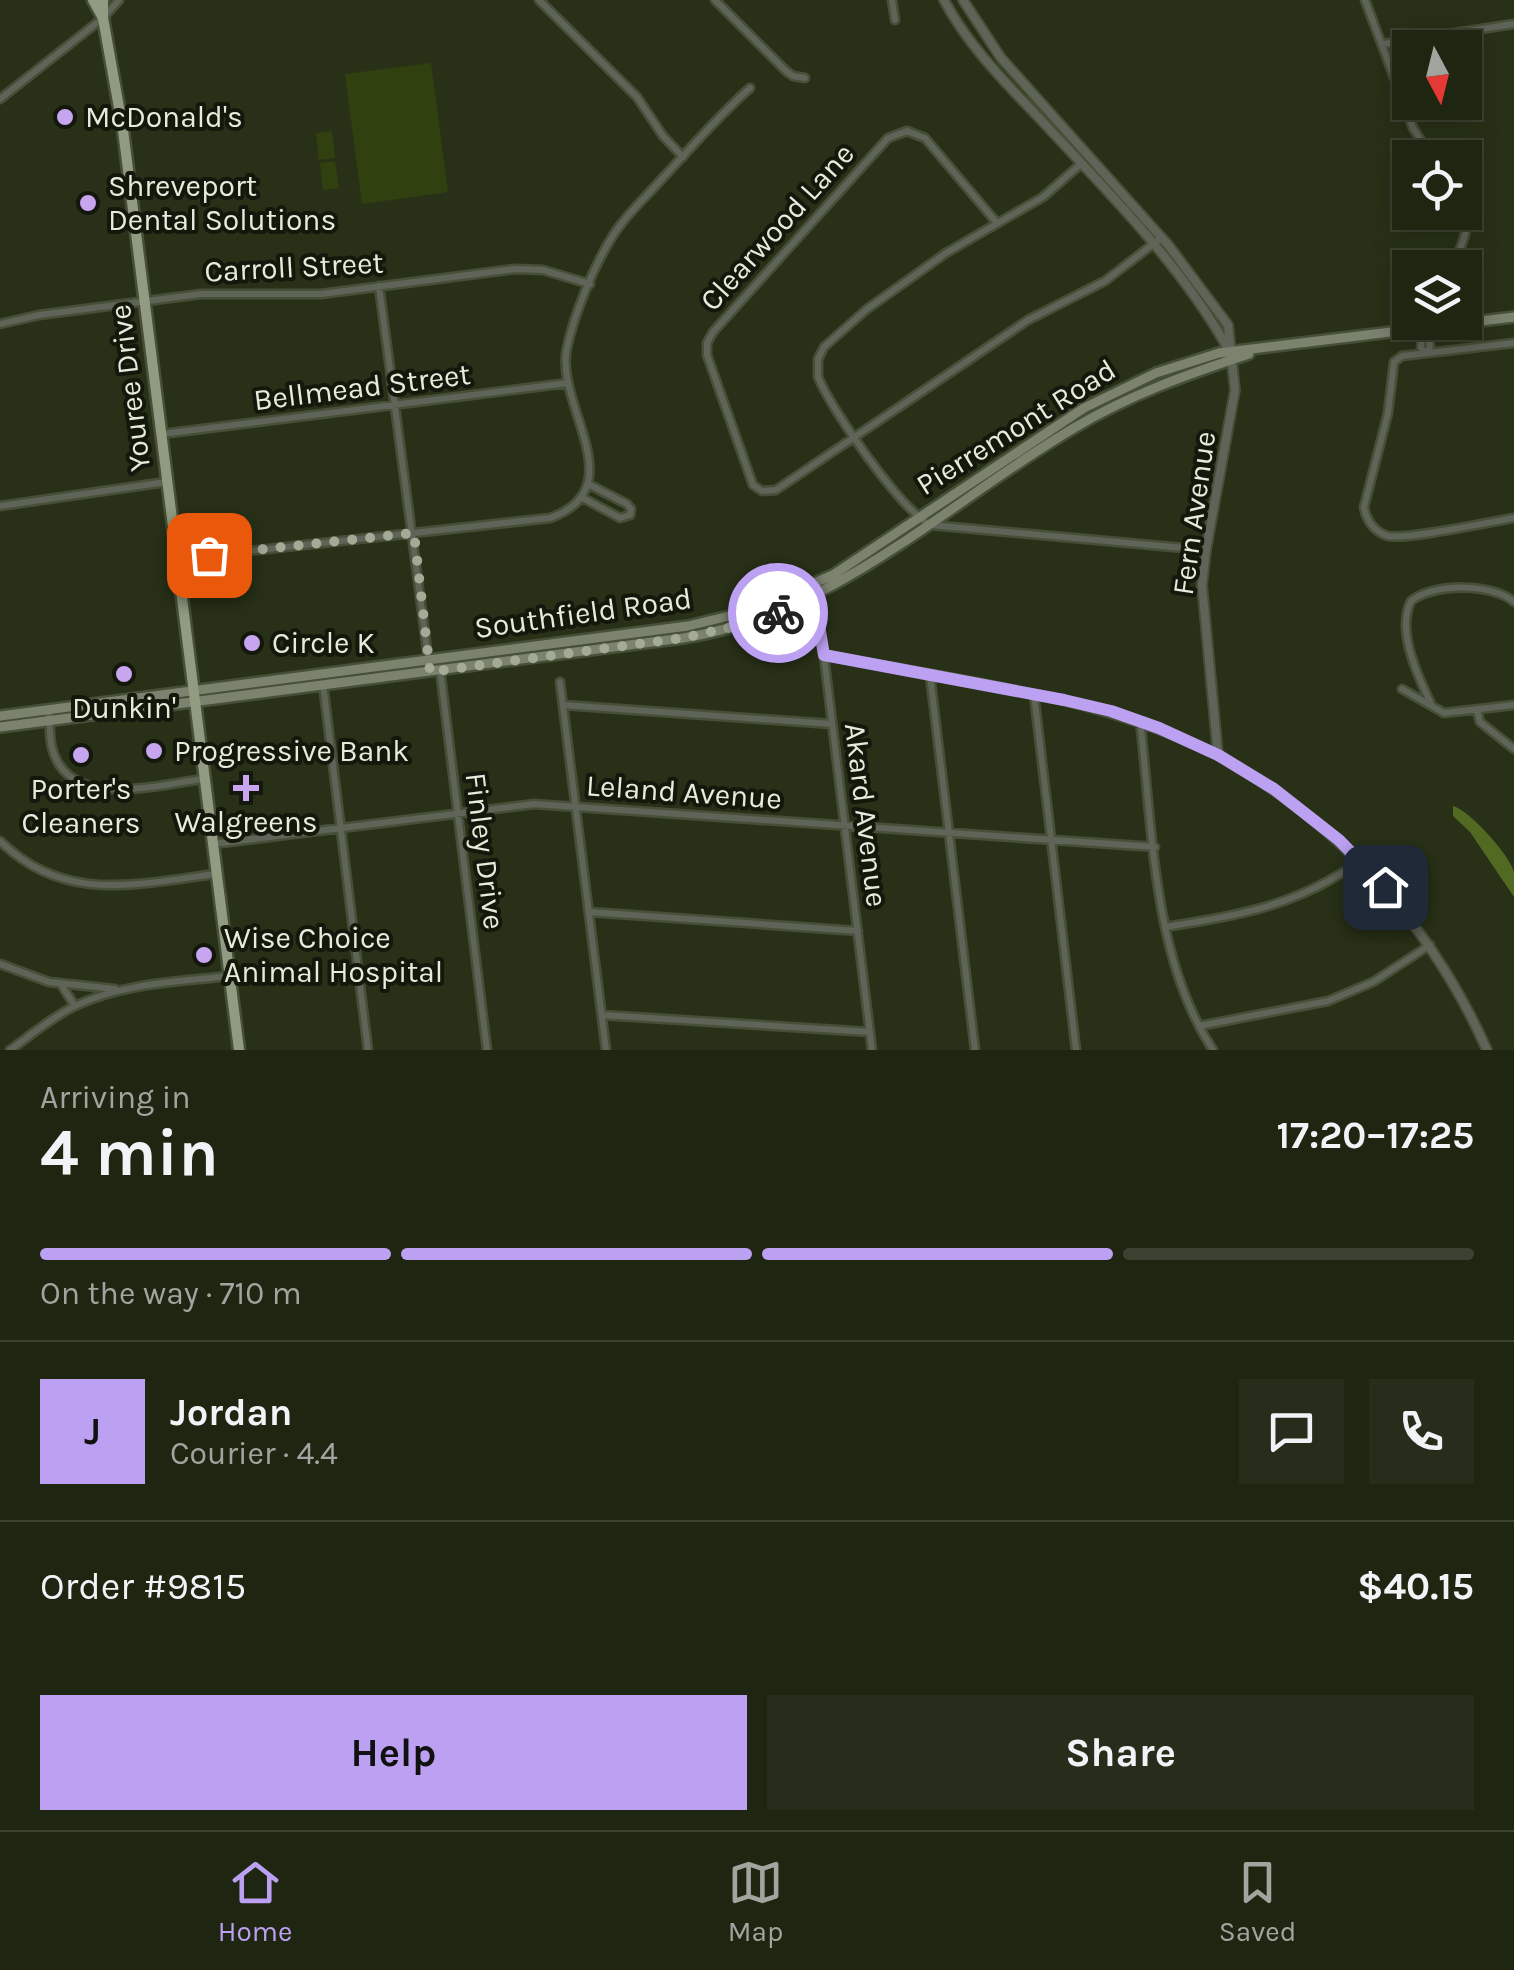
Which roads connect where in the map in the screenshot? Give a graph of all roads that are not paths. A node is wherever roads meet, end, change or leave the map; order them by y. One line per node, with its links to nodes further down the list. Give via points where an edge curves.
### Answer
1 (93, 0): 10 (main road, Youree Drive)
2 (104, 0): 10 (main road, Youree Drive)
3 (119, 0): 10 (street)
4 (539, 0): 19 (street, via 637,97)
5 (715, 0): 14 (street, via 786,71)
6 (892, 0): 11 (street)
7 (944, 0): 20 (street, via 973,45)
8 (963, 0): 18 (street, Fern Avenue, via 1000,58)
9 (1365, 0): 13 (street)
10 (103, 18): 16 (street); 26 (main road, Youree Drive)
11 (895, 20)
12 (1514, 24): 13 (street)
13 (1382, 44): 17 (street)
14 (805, 78)
15 (750, 88): 19 (street)
16 (0, 98)
17 (1421, 140)
18 (1090, 156): 20 (street); 22 (street, Fern Avenue)
19 (683, 157): 24 (street, via 615,232)
20 (1081, 164): 21 (street); 23 (street)
21 (997, 223): 39 (street, via 926,266 822,351 822,388); 39 (street, Clearwood Lane, via 925,138 898,132 713,332 707,355 756,487 776,490)
22 (1162, 238): 23 (street); 34 (street, Fern Avenue, via 1228,325)
23 (1153, 245): 34 (street); 39 (street, via 1106,282 1028,320)
24 (590, 284): 25 (street, Carroll Street, via 534,269); 35 (street, via 565,354)
25 (379, 286): 26 (street, Carroll Street); 36 (street, Finley Drive)
26 (144, 301): 29 (street, Carroll Street); 38 (main road, Youree Drive)
27 (1514, 319): 28 (main road, Pierremont Road)
28 (1482, 322)
29 (0, 324)
30 (1392, 332): 34 (main road, Pierremont Road)
31 (1420, 340): 33 (street)
32 (1514, 343): 33 (street)
33 (1426, 353): 47 (street, via 1392,364 1388,413 1364,502 1369,522 1394,537)
34 (1230, 356): 37 (main road, Pierremont Road, via 1192,360 1134,382); 50 (street, Fern Avenue, via 1236,390)
35 (568, 383): 36 (street, Bellmead Street); 41 (street, via 588,452)
36 (394, 406): 38 (street, Bellmead Street); 49 (street, Finley Drive)
37 (1067, 425): 42 (main road, Pierremont Road); 44 (main road, Pierremont Road)
38 (160, 434): 40 (main road, Youree Drive)
39 (855, 436): 46 (street)
40 (166, 482): 45 (street); 51 (main road, Youree Drive)
41 (588, 484): 43 (street); 43 (street, via 627,504 630,515 620,518)
42 (952, 495): 44 (main road); 46 (main road, Pierremont Road)
43 (581, 497): 49 (street, via 550,518)
44 (960, 504): 48 (main road, Pierremont Road)
45 (0, 506)
46 (918, 518): 48 (street); 52 (main road, Pierremont Road)
47 (1514, 518)
48 (930, 525): 50 (street); 52 (main road, Pierremont Road, via 848,579)
49 (414, 533): 51 (street); 59 (street, Finley Drive)
50 (1206, 550): 77 (street, Fern Avenue, via 1202,604)
51 (176, 559): 66 (main road, Youree Drive)
52 (812, 592): 54 (main road, Southfield Road); 58 (street, Akard Avenue)
53 (1514, 602): 67 (street, via 1485,587 1425,593 1412,601 1406,620 1411,650)
54 (730, 623): 55 (main road, Southfield Road); 56 (main road, Southfield Road)
55 (634, 633): 56 (main road); 57 (main road, Southfield Road)
56 (635, 645): 57 (main road, Southfield Road)
57 (557, 649): 59 (main road, Southfield Road); 60 (main road, Southfield Road)
58 (824, 655): 61 (street); 74 (street, Akard Avenue)
59 (434, 658): 60 (street, Finley Drive); 62 (main road, Southfield Road)
60 (435, 671): 62 (main road, Southfield Road); 80 (street, Finley Drive)
61 (930, 675): 65 (street); 83 (street)
62 (322, 679): 66 (main road, Southfield Road); 82 (street)
63 (560, 682): 68 (street)
64 (1402, 689): 67 (street)
65 (1034, 693): 73 (street); 84 (street)
66 (194, 696): 71 (main road, Southfield Road); 78 (main road, Youree Drive)
67 (1431, 704): 70 (street, via 1444,713)
68 (562, 705): 74 (street); 79 (street)
69 (1514, 706): 70 (street)
70 (1477, 710): 76 (street, via 1480,722)
71 (49, 715): 72 (main road, Southfield Road); 75 (main road, Southfield Road); 78 (street, via 57,759 90,787)
72 (0, 716)
73 (1140, 721): 77 (street); 87 (street)
74 (832, 724): 81 (street, Akard Avenue)
75 (0, 727)
76 (1514, 749)
77 (1218, 755): 88 (street, via 1299,808)
78 (204, 778): 86 (main road, Youree Drive)
79 (575, 807): 80 (street, Leland Avenue, via 534,804); 81 (street, Leland Avenue); 90 (street)
80 (458, 814): 82 (street, Leland Avenue); 105 (street, Finley Drive)
81 (845, 825): 83 (street, Leland Avenue); 92 (street, Akard Avenue)
82 (341, 828): 86 (street, Leland Avenue); 104 (street)
83 (950, 833): 84 (street, Leland Avenue); 108 (street)
84 (1051, 840): 87 (street, Leland Avenue); 109 (street)
85 (0, 841): 89 (street, via 35,868 78,884)
86 (212, 844): 89 (main road, Youree Drive)
87 (1155, 847): 91 (street)
88 (1360, 861): 91 (street, via 1280,905); 93 (street)
89 (216, 874): 95 (main road, Youree Drive)
90 (588, 912): 92 (street); 99 (street)
91 (1165, 928): 100 (street)
92 (858, 931): 101 (street, Akard Avenue)
93 (1430, 944): 100 (street, via 1373,982 1328,1001); 111 (street)
94 (0, 964): 96 (street)
95 (229, 976): 97 (street); 103 (main road, Youree Drive)
96 (57, 983): 97 (street); 98 (street)
97 (122, 989): 98 (street)
98 (75, 1006): 102 (street)
99 (602, 1015): 101 (street); 106 (street)
100 (1199, 1026): 110 (street)
101 (870, 1032): 107 (street, Akard Avenue)
102 (10, 1050)
103 (238, 1050)
104 (368, 1050)
105 (487, 1050)
106 (606, 1050)
107 (872, 1050)
108 (975, 1050)
109 (1076, 1050)
110 (1213, 1050)
111 (1487, 1050)

